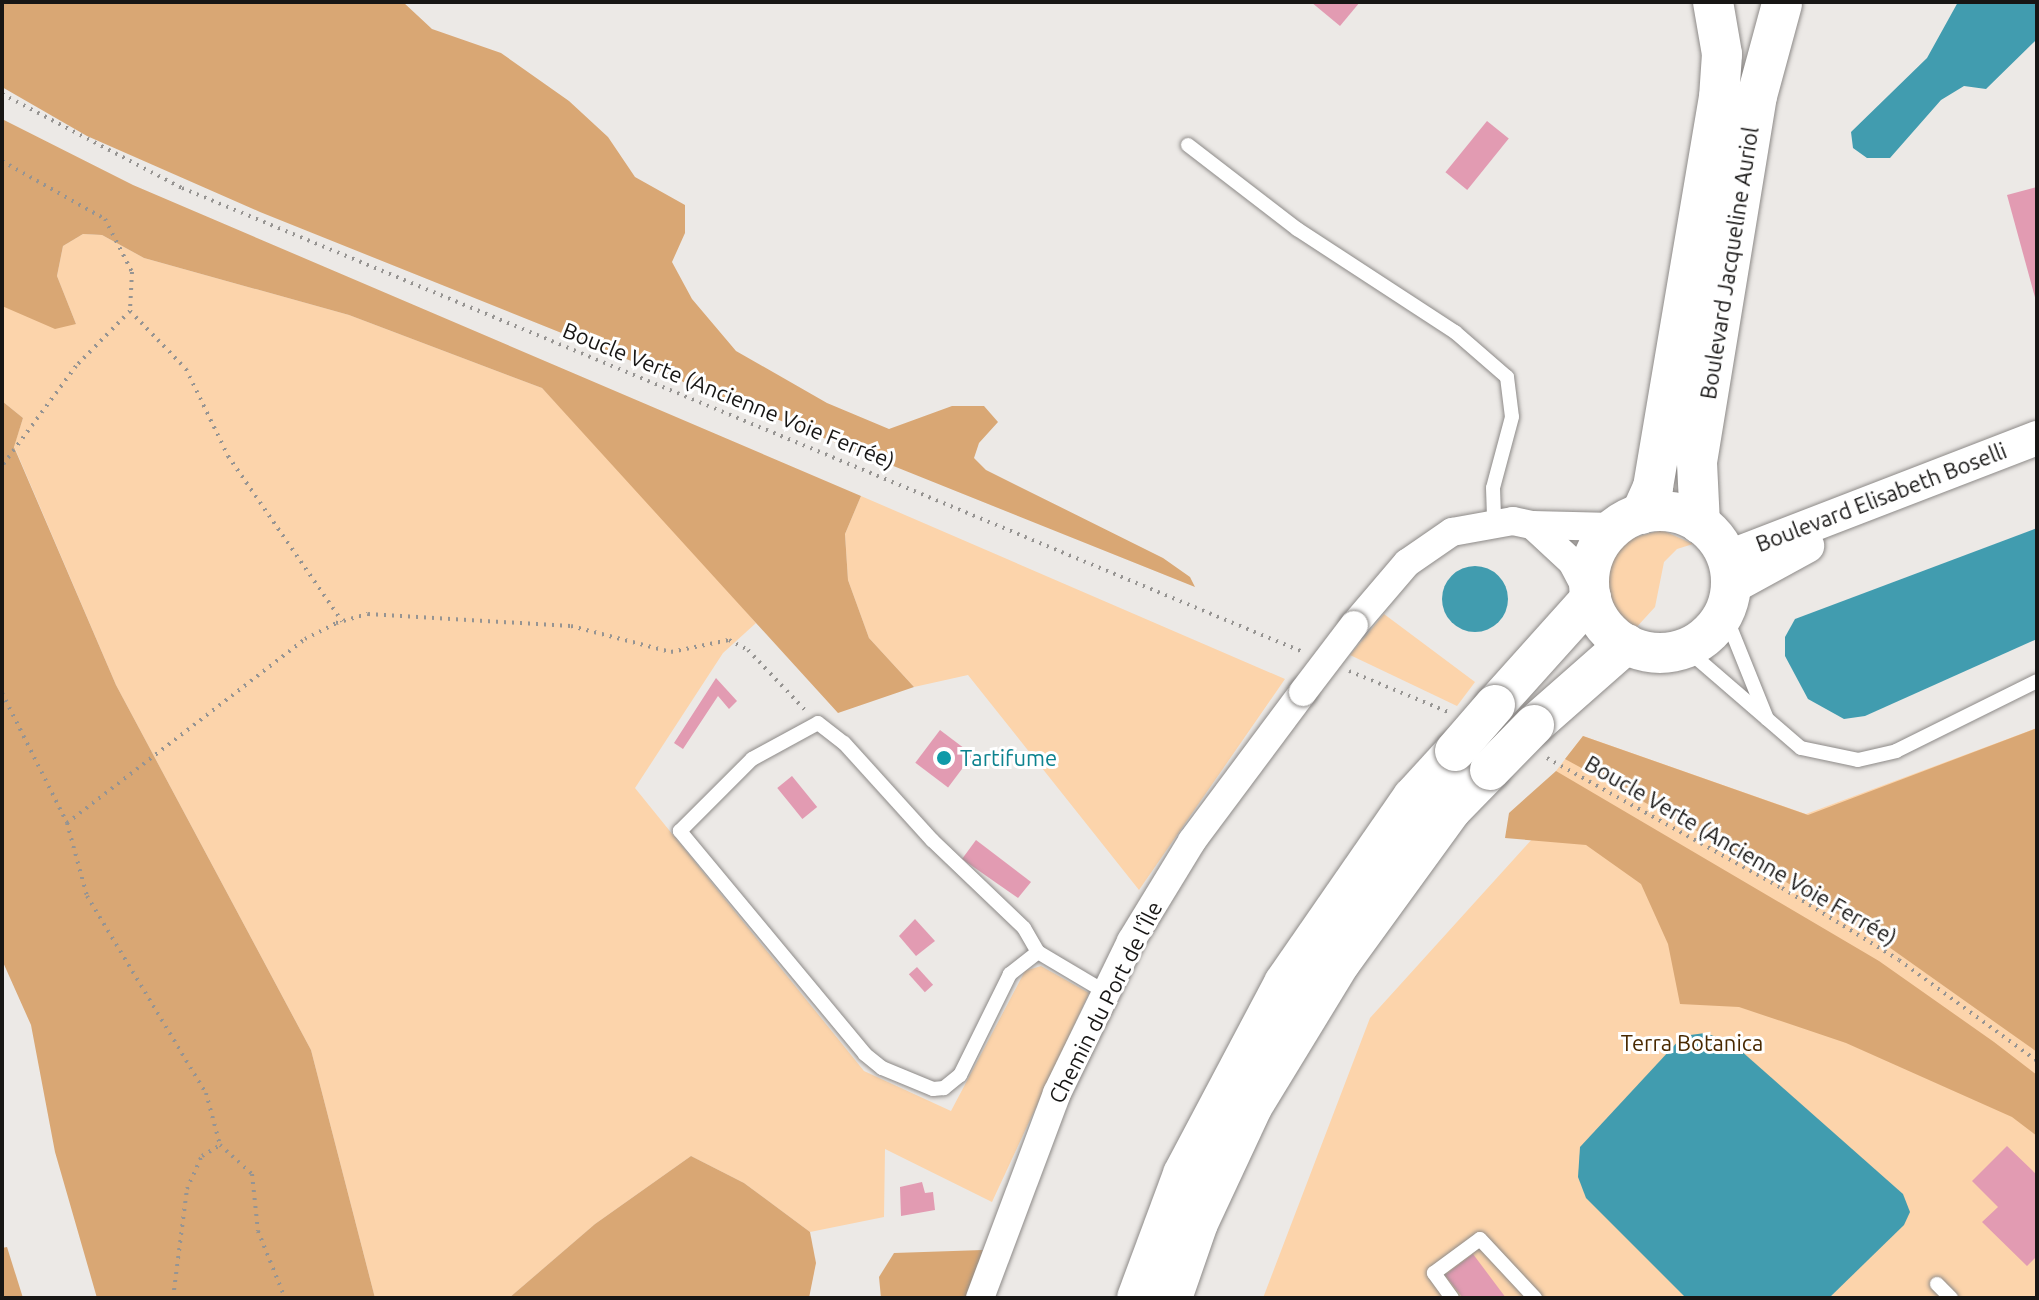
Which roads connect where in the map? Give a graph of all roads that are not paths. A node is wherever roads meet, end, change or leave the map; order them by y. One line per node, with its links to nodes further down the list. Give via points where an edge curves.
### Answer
1 (1715, 2): 2 (main road, via 1752,11); 6 (main road, Boulevard Jacqueline Auriol, via 1722,54 1719,98 1653,487)
2 (1785, 3): 8 (main road, Boulevard Jacqueline Auriol, via 1757,96 1697,462)
3 (1188, 145): 7 (lane, via 1380,287 1455,332 1507,377 1512,417 1493,488)
4 (2037, 438): 10 (street, Boulevard Elisabeth Boselli)
5 (2037, 462): 10 (street, via 1788,554)
6 (1628, 520): 8 (main road, via 1669,511); 9 (street, Chemin du Port de l'Île); 11 (main road, via 1592,559)
7 (1494, 524): 9 (street, Chemin du Port de l'Île); 17 (street, Chemin du Port de l'Île, bridge, via 1452,532 1407,563 1354,625 1192,841 1131,941)
8 (1700, 524): 10 (main road)
9 (1532, 525): 11 (street, via 1572,562)
10 (1727, 586): 13 (main road, via 1708,634); 15 (lane)
11 (1591, 598): 12 (main road, via 1603,625); 20 (main road, bridge, via 1495,705 1453,732 1284,983 1183,1174)
12 (1626, 644): 13 (main road, via 1651,652); 21 (main road, bridge, via 1538,740 1490,770 1451,810 1340,963 1252,1107 1198,1223)
13 (1685, 648): 15 (lane)
14 (2037, 681): 15 (lane, via 1896,751 1858,760 1801,748)
15 (1769, 723)
16 (1038, 952): 16 (lane, via 1024,928 932,840 844,743 818,723 752,759 680,831 865,1054 882,1068 933,1089 953,1083 1010,974); 17 (lane)
17 (1107, 993): 19 (street, Chemin du Port de l'Île, via 1057,1093)
18 (1937, 1284): 24 (lane)
19 (980, 1298)
20 (1137, 1298)
21 (1172, 1298)
22 (1452, 1298): 23 (lane, via 1434,1273 1480,1239)
23 (1535, 1298)
24 (1951, 1298)

